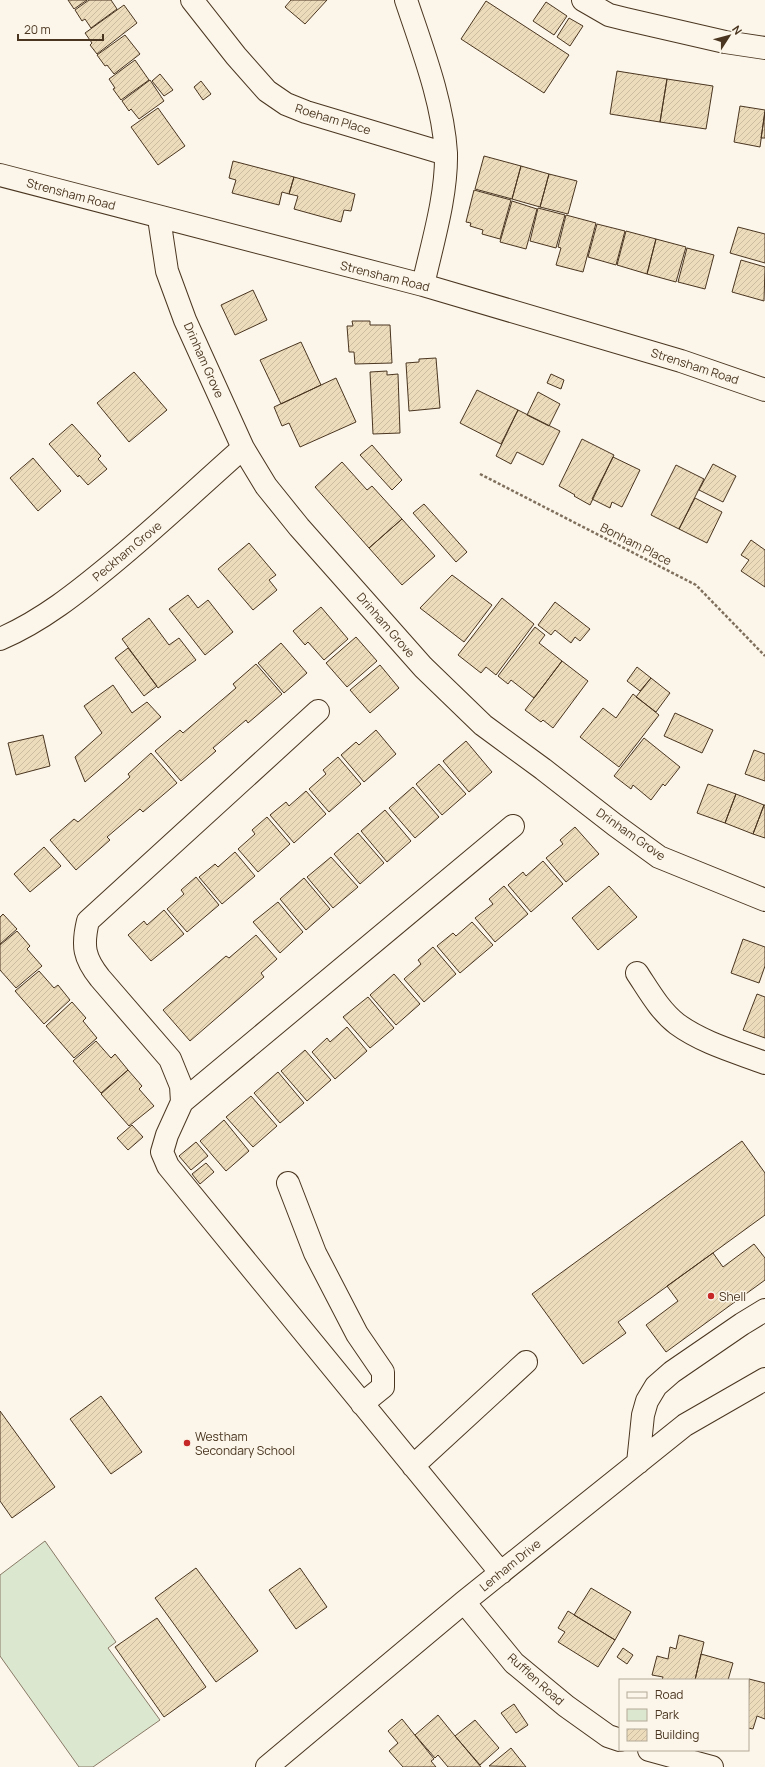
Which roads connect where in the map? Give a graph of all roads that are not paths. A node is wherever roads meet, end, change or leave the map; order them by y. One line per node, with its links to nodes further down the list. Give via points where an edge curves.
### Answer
1 (192, 0): 5 (street, Roeham Place, via 267,91 286,104)
2 (406, 0): 5 (street, via 442,119)
3 (583, 0): 4 (street, via 609,15 625,20)
4 (765, 48)
5 (446, 154): 8 (street, via 443,192)
6 (0, 175): 7 (street, Strensham Road)
7 (159, 218): 8 (street, Strensham Road); 10 (street, Drinham Grove, via 167,271 185,320)
8 (423, 285): 9 (street, Strensham Road, via 680,361)
9 (765, 390)
10 (243, 448): 11 (street, Peckham Grove, via 142,539 77,593 18,631); 14 (street, Drinham Grove, via 266,486 299,528 423,668 483,725 659,856)
11 (0, 639)
12 (318, 711): 17 (street, via 88,921 84,949 90,966 170,1059 180,1086)
13 (513, 826): 17 (street)
14 (765, 900)
15 (637, 973): 16 (street, via 652,996 677,1024 699,1036)
16 (765, 1063)
17 (182, 1102): 22 (street, via 162,1152 168,1166)
18 (288, 1183): 22 (street, via 319,1259 357,1334 383,1372 383,1387)
19 (765, 1310): 23 (street, via 672,1372 656,1386 647,1401 643,1416)
20 (526, 1362): 24 (street)
21 (765, 1379): 23 (street, Lenham Drive, via 685,1425)
22 (362, 1404): 24 (street)
23 (638, 1463): 25 (street, Lenham Drive)
24 (413, 1466): 25 (street)
25 (501, 1573): 26 (street, Lenham Drive)
26 (464, 1602): 27 (street, Rufflen Road, via 514,1663 566,1706 608,1736); 29 (street, Lenham Drive)
27 (619, 1740)
28 (653, 1751): 30 (street)
29 (267, 1767)
30 (712, 1767)

